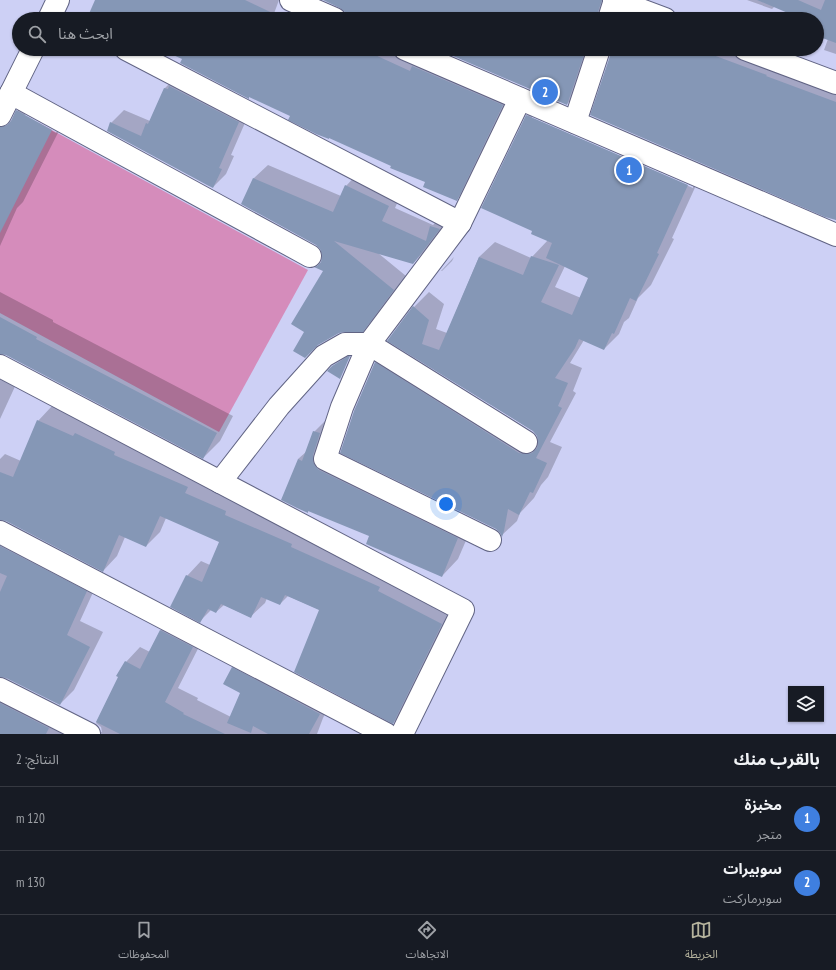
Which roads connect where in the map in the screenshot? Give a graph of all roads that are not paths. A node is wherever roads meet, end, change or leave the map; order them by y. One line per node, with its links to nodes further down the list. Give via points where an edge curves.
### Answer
1 (290, 0): 3 (street)
2 (615, 0): 4 (street); 5 (street)
3 (318, 12)
4 (611, 12)
5 (647, 12)
6 (30, 56): 12 (street)
7 (139, 56): 16 (street)
8 (421, 56): 13 (street)
9 (597, 56): 15 (street)
10 (765, 56): 11 (street)
11 (836, 83)
12 (11, 93): 14 (street); 18 (street)
13 (520, 99): 15 (street); 16 (street)
14 (0, 115)
15 (575, 122): 17 (street)
16 (460, 223): 19 (street)
17 (836, 235)
18 (310, 256)
19 (369, 344): 21 (street); 22 (street, via 345,344 324,356 278,406); 24 (street, via 342,407 325,459)
20 (0, 366): 22 (street)
21 (526, 442)
22 (220, 482): 28 (street, via 463,610)
23 (0, 532): 27 (street)
24 (490, 540)
25 (0, 689): 26 (street)
26 (89, 734)
27 (386, 734)
28 (402, 734)

